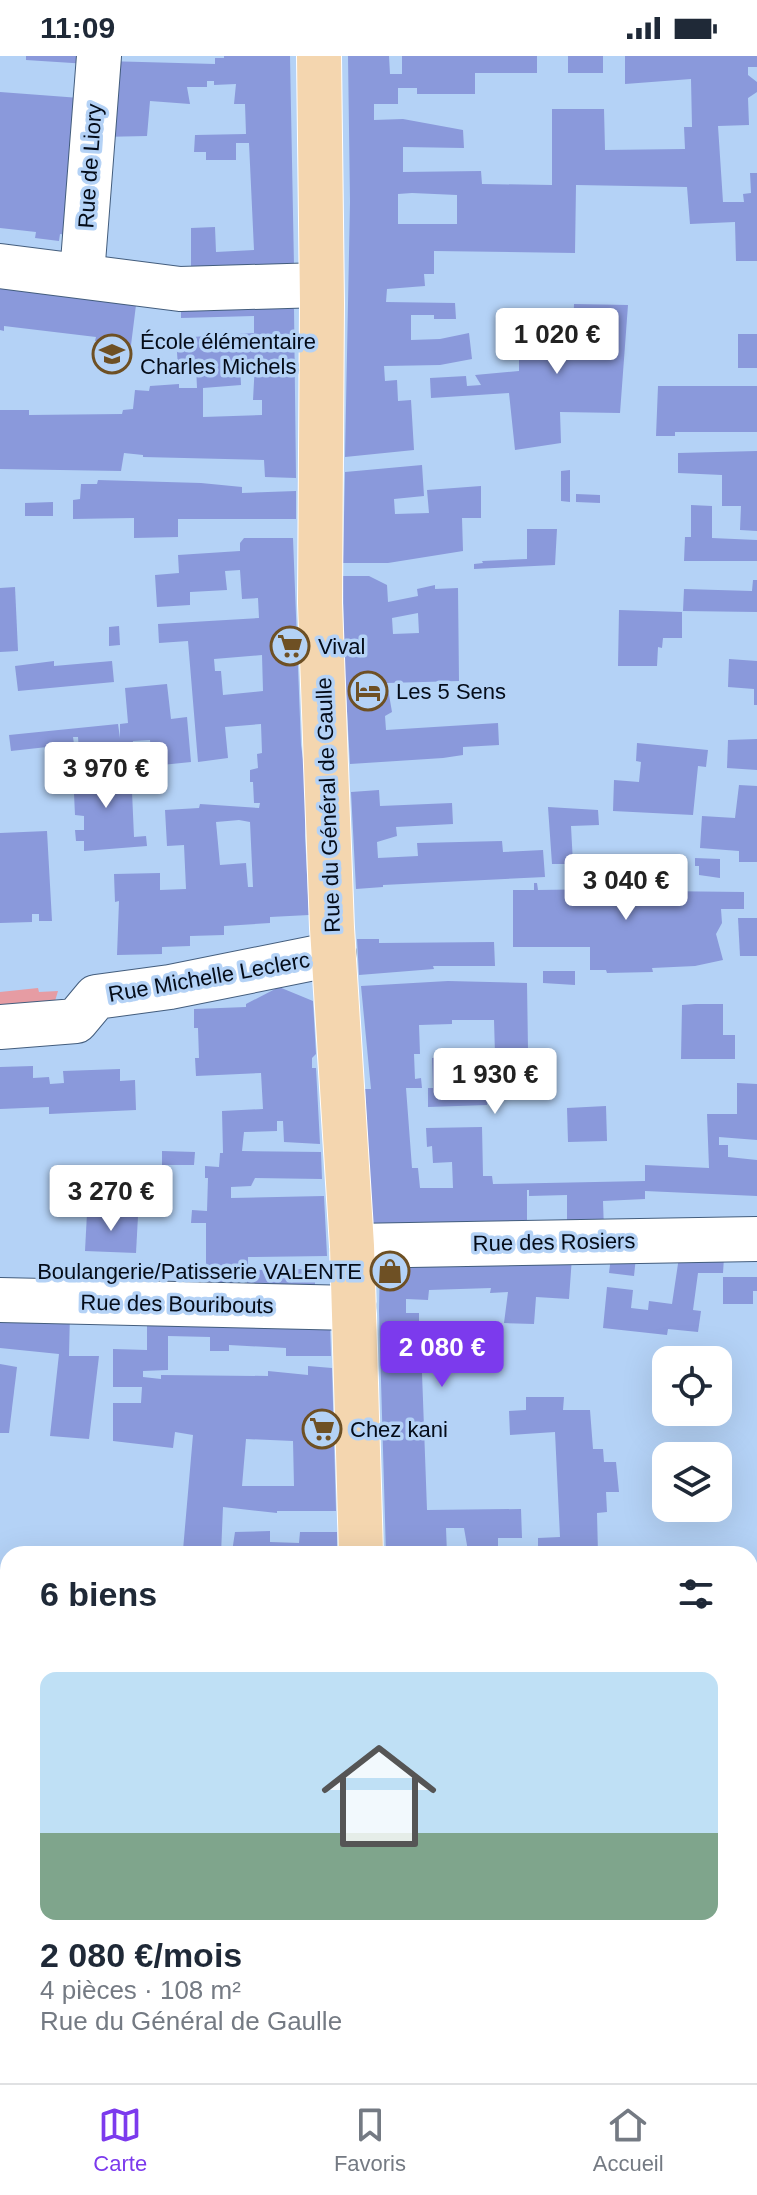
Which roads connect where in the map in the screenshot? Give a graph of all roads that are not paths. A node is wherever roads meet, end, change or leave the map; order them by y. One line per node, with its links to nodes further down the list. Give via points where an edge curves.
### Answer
1 (99, 56): 4 (street, Rue de Liory)
2 (319, 56): 5 (main road, Rue du Général de Gaulle)
3 (0, 266): 4 (street)
4 (82, 275): 5 (street, via 180,289)
5 (321, 285): 6 (main road, Rue du Général de Gaulle, via 320,603)
6 (334, 954): 7 (street, Rue Michelle Leclerc, via 96,997 76,1021); 9 (main road, Rue du Général de Gaulle)
7 (0, 1027)
8 (757, 1239): 9 (street, Rue des Rosiers)
9 (352, 1246): 11 (main road, Rue du Général de Gaulle)
10 (0, 1300): 11 (street, Rue des Bouribouts)
11 (354, 1308): 12 (main road, Rue du Général de Gaulle)
12 (361, 1546)

